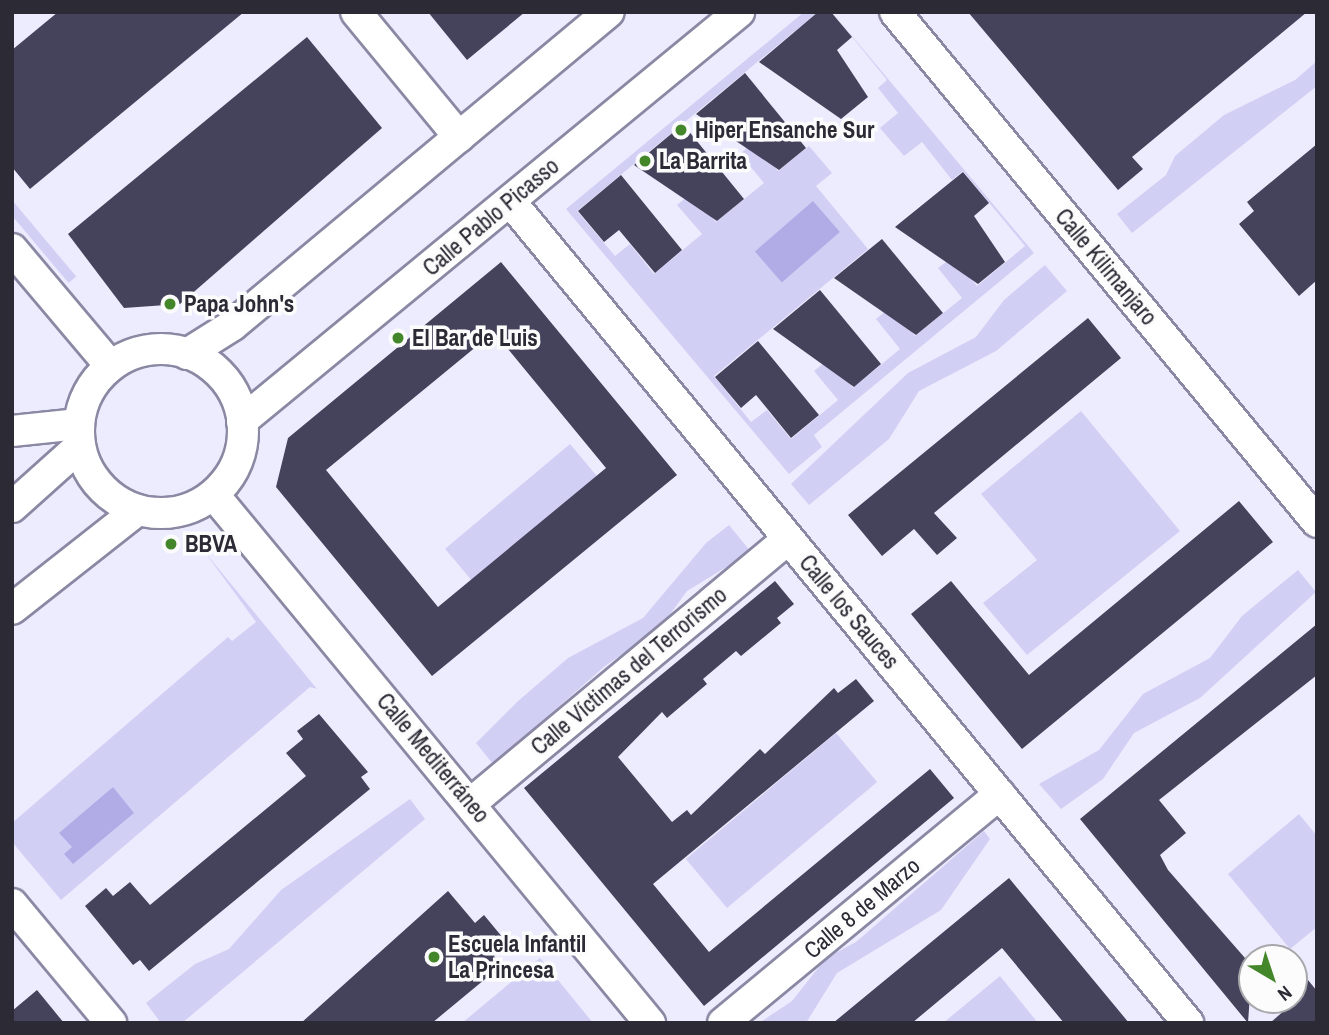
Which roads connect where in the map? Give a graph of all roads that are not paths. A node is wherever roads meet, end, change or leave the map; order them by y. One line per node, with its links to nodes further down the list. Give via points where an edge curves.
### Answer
1 (356, 12): 5 (street)
2 (609, 12): 5 (street)
3 (739, 12): 6 (street, Calle Pablo Picasso)
4 (895, 12): 16 (street, Calle Kilimanjaro)
5 (459, 137): 8 (street, via 233,325)
6 (510, 201): 10 (street, Calle Pablo Picasso); 17 (street, Calle los Sauces)
7 (12, 249): 9 (street)
8 (187, 354): 9 (street, via 159,350); 10 (street, via 228,384)
9 (109, 364): 12 (street, via 86,399)
10 (242, 421): 13 (street, via 237,460)
11 (12, 431): 12 (street)
12 (80, 435): 14 (street); 15 (street, via 96,483)
13 (214, 495): 15 (street, via 188,509); 20 (street, Calle Mediterráneo)
14 (12, 506)
15 (138, 510): 18 (street)
16 (1317, 522)
17 (788, 539): 19 (street, Calle los Sauces); 20 (street, Calle Víctimas del Terrorismo)
18 (12, 609)
19 (1000, 794): 24 (street, Calle 8 de Marzo); 25 (street, Calle los Sauces)
20 (470, 804): 23 (street, Calle Mediterráneo)
21 (12, 904): 22 (street)
22 (111, 1023)
23 (650, 1023)
24 (723, 1023)
25 (1188, 1023)

